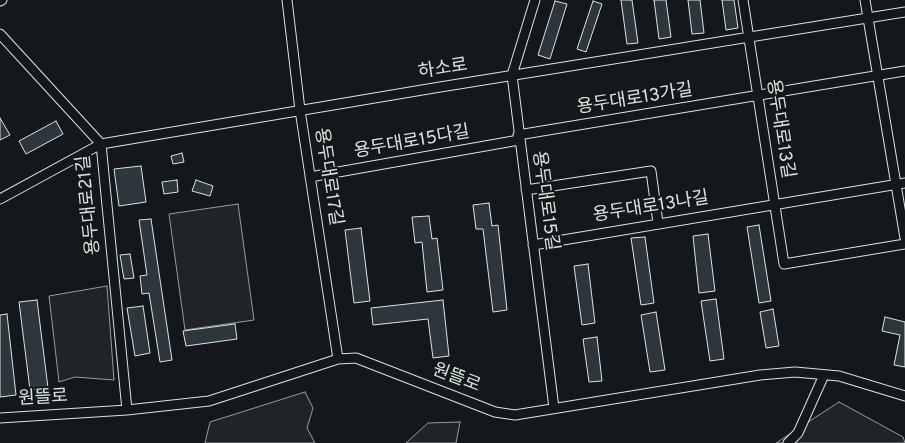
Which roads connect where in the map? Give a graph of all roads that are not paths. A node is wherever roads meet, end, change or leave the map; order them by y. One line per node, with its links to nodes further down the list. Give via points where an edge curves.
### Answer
1 (286, 0): 13 (street, 용두대로17길)
2 (535, 0): 10 (street, 용두대로15길)
3 (743, 0): 8 (street, 용두대로13길)
4 (865, 0): 6 (street)
5 (905, 12): 6 (street, 하소로)
6 (867, 19): 8 (street, 하소로); 11 (street)
7 (0, 34): 15 (street, 용두대로21길)
8 (749, 38): 10 (street, 하소로); 12 (street, 용두대로13길)
9 (905, 71): 11 (street, 용두대로13가길)
10 (512, 75): 13 (street, 하소로); 14 (street, 용두대로15길)
11 (877, 75): 12 (street, 용두대로13가길); 17 (street)
12 (758, 96): 14 (street, 용두대로13가길); 20 (street, 용두대로13길)
13 (300, 110): 15 (street, 하소로); 16 (street, 용두대로17길)
14 (518, 137): 16 (street, 용두대로15다길); 18 (street, 용두대로15길)
15 (100, 144): 19 (street, 하소로); 29 (street, 용두대로21길)
16 (310, 177): 25 (street, 용두대로17길)
17 (901, 184): 20 (street, 용두대로13나길); 22 (street)
18 (526, 190): 21 (street, via 651,170); 24 (street, 용두대로15길)
19 (0, 199)
20 (775, 205): 21 (street, 용두대로13나길); 23 (street, 용두대로13길, via 784,264)
21 (658, 223): 24 (street, 용두대로13나길)
22 (905, 238)
23 (905, 244)
24 (533, 245): 28 (street, 용두대로15길)
25 (338, 359): 28 (street, 원뜰로, via 356,358 495,412 515,414); 29 (street, 원뜰로, via 208,401)
26 (824, 375): 27 (street, 원뜰로, via 839,376); 28 (street, 원뜰로, via 794,372 760,376); 31 (street, via 798,433)
27 (905, 396)
28 (554, 408)
29 (128, 410): 30 (street, 원뜰로)
30 (0, 418)
31 (788, 443)

